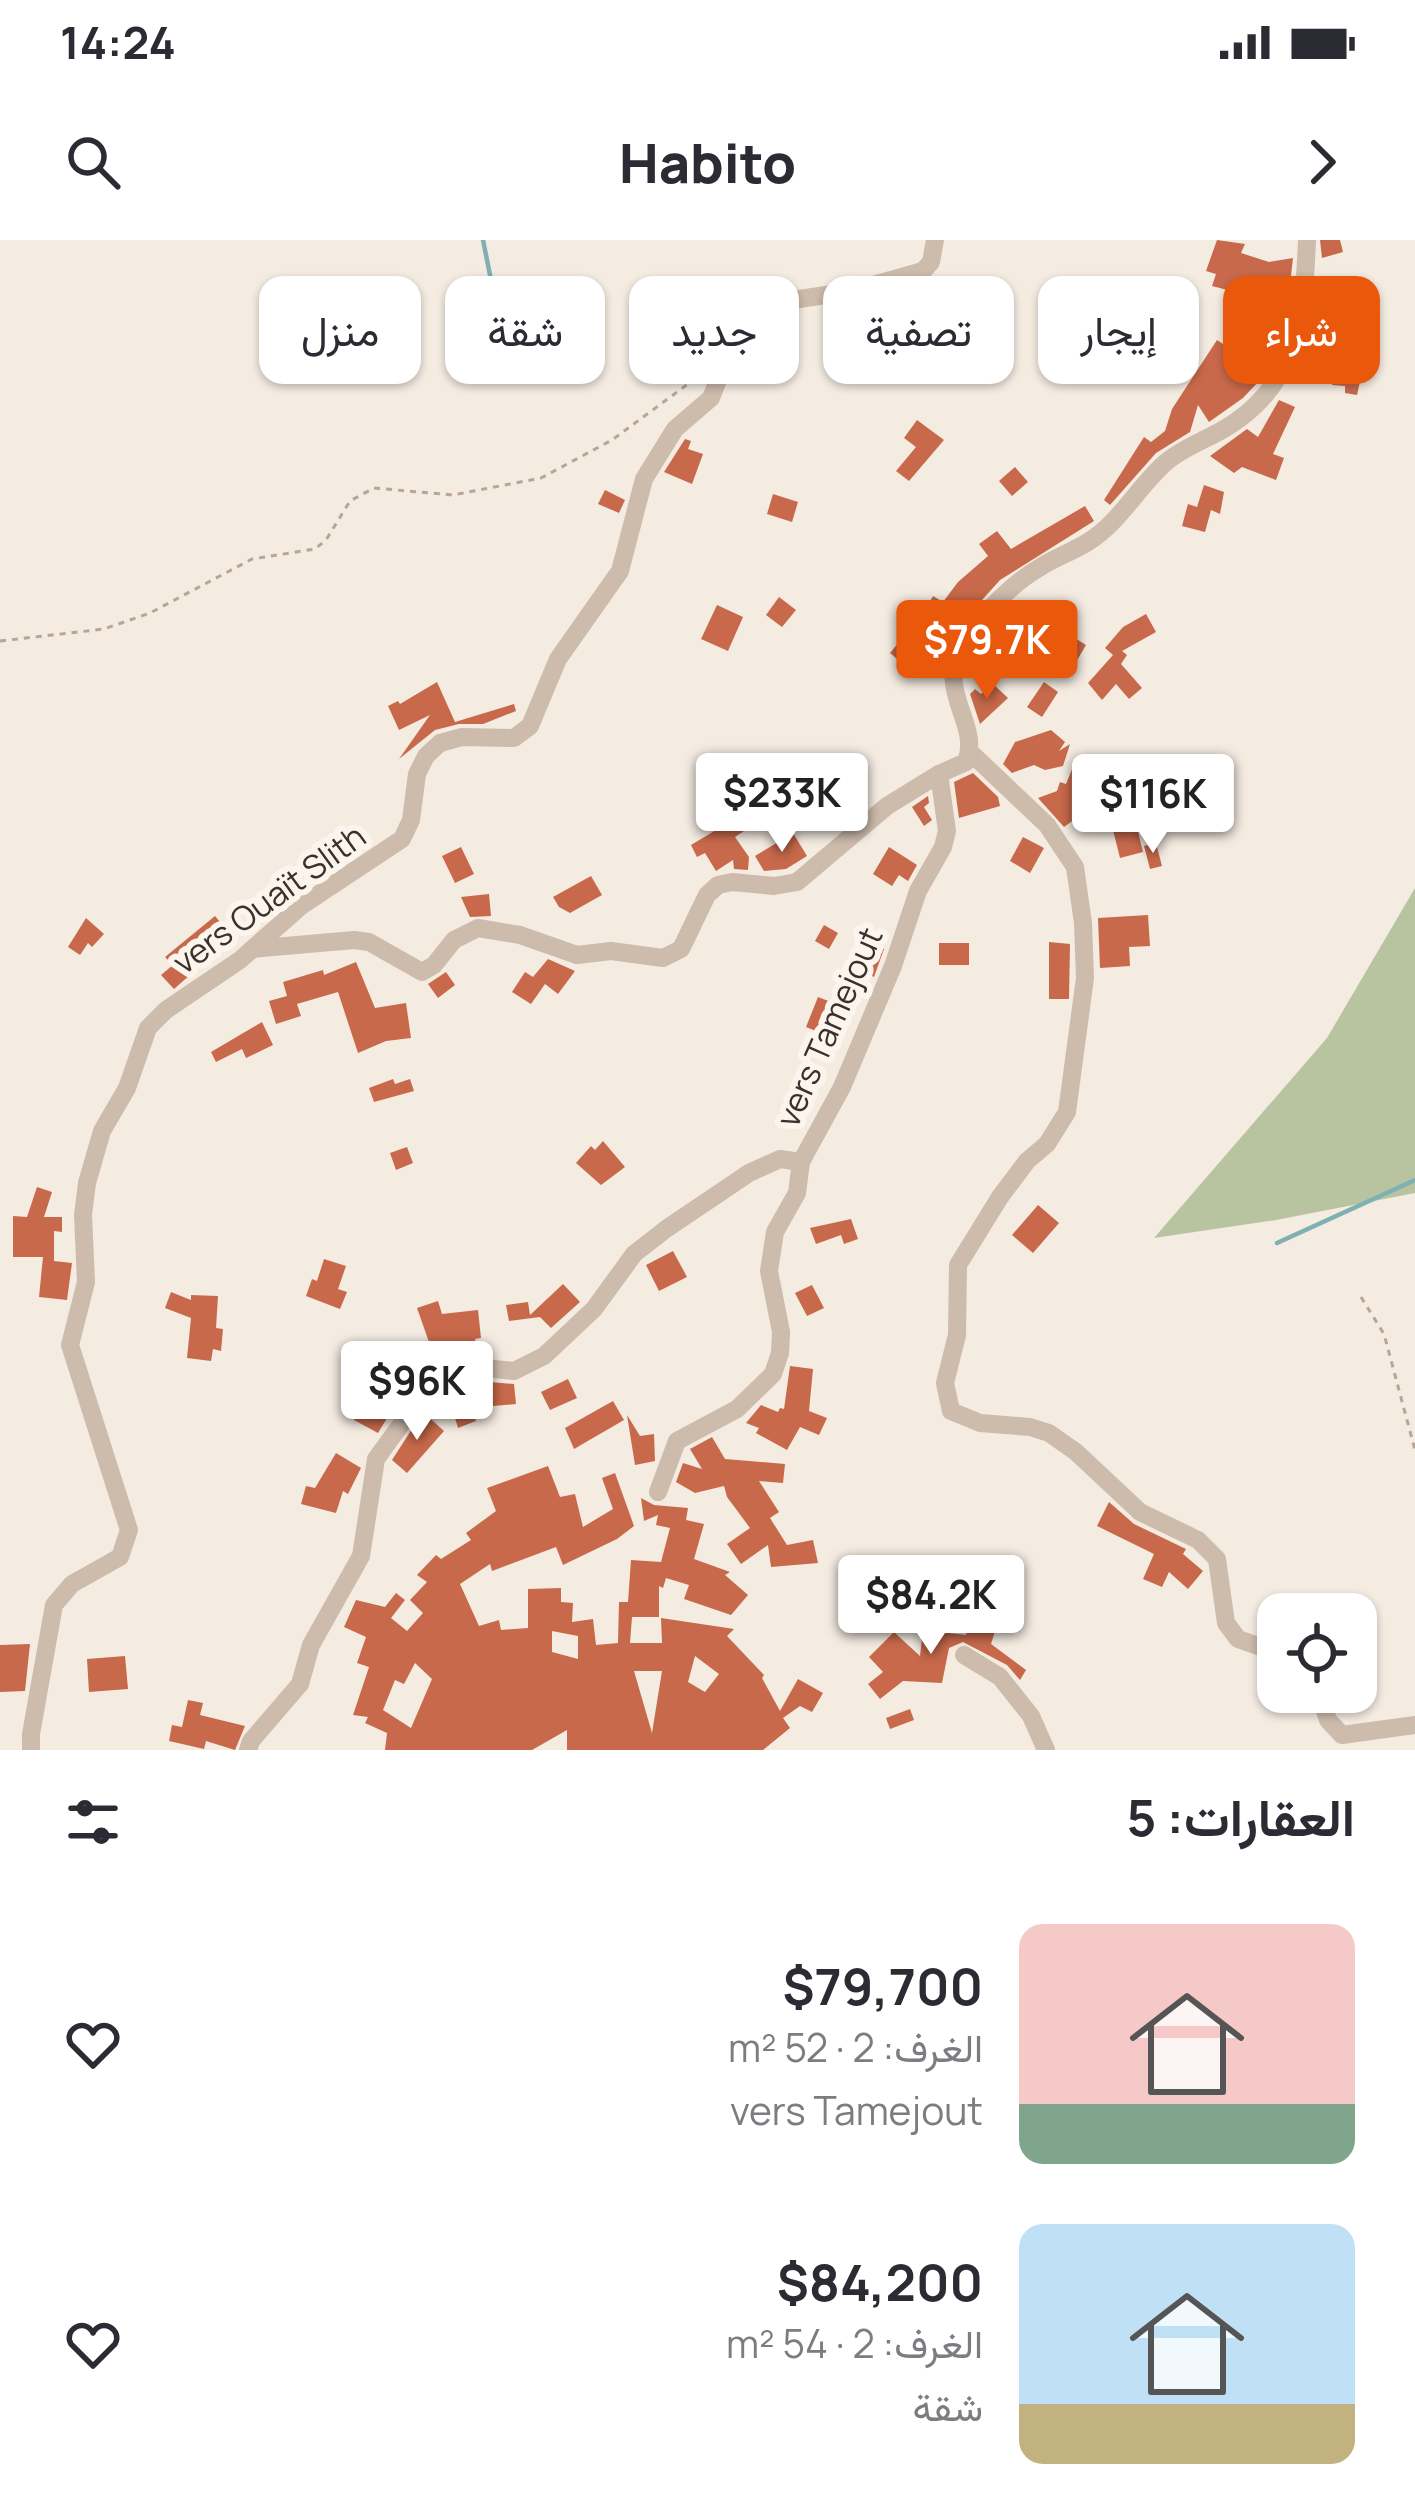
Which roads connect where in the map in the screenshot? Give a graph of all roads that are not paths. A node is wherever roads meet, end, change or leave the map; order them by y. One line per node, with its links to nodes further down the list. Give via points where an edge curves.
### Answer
1 (934, 240): 5 (street, vers Ouaït Slith, via 922,271 773,303 746,321 711,398 675,429 644,479 620,571 558,658 530,726 514,738 440,743 417,775 402,839)
2 (1307, 240): 3 (street, via 1302,325 1263,394 1231,426 1163,464 1105,530 1026,577 964,640 954,696)
3 (970, 752): 4 (street); 8 (street, via 1047,825 1076,867 1084,978 1067,1112 958,1264 946,1397 952,1411 980,1423 1049,1433 1139,1512 1198,1540 1217,1559 1226,1623)
4 (939, 774): 5 (street, via 887,806 797,882 718,885 681,949 663,958 577,956 478,928 422,972 354,940); 6 (street, vers Tamejout, via 943,848 918,891 842,1087)
5 (252, 949): 12 (street, vers Ouaït Slith, via 148,1028 87,1183 86,1282 70,1345 128,1541 120,1557 53,1605)
6 (801, 1162): 7 (street, vers Tamejout, via 769,1271 781,1332 773,1374 737,1409 677,1441); 13 (street, via 780,1159 749,1173 666,1229 544,1356 514,1371 438,1372 417,1390 376,1460 361,1556 311,1645 300,1684)
7 (658, 1492)
8 (1257, 1646)
9 (964, 1655): 14 (street, via 1000,1677)
10 (1326, 1713): 11 (street, via 1342,1735)
11 (1415, 1725)
12 (32, 1750)
13 (248, 1750)
14 (1046, 1750)

